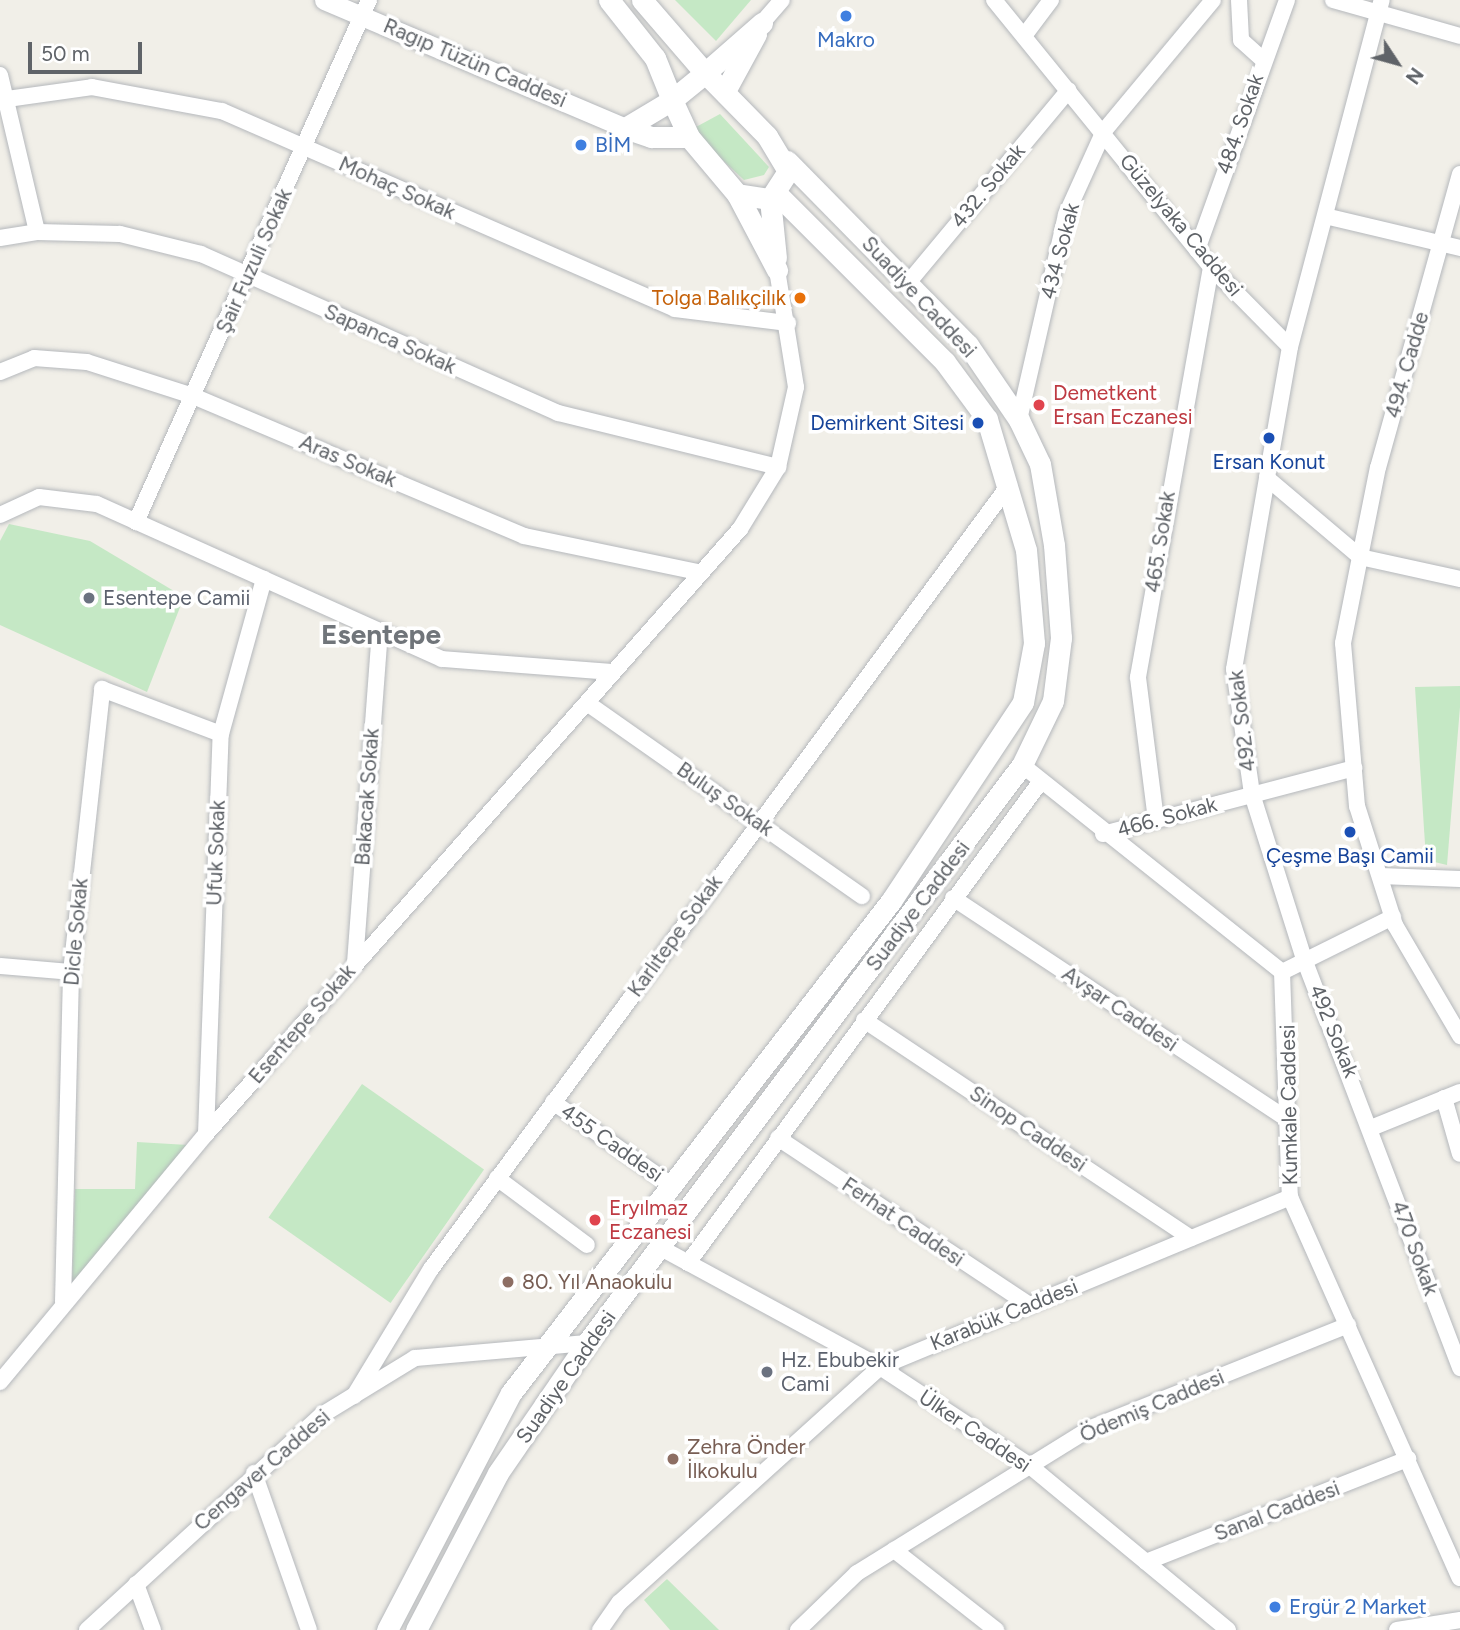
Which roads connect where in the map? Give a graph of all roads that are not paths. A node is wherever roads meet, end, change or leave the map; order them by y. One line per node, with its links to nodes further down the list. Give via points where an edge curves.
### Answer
1 (324, 0): 12 (street, Ragıp Tüzün Caddesi)
2 (610, 0): 22 (main road, via 655,58)
3 (642, 0): 17 (main road, Suadiye Caddesi)
4 (782, 0): 13 (street)
5 (994, 0): 14 (street, Güzelyaka Caddesi)
6 (1051, 0): 14 (street)
7 (1213, 0): 24 (street, 434 Sokak)
8 (1238, 0): 16 (street, via 1241,40)
9 (1287, 0): 16 (street, 484. Sokak)
10 (1333, 0): 11 (street)
11 (1381, 6): 15 (street); 31 (street)
12 (365, 7): 23 (street, Ragıp Tüzün Caddesi); 26 (street, Şair Fuzuli Sokak)
13 (762, 23): 17 (main road); 20 (main road)
14 (1024, 36): 19 (street, Güzelyaka Caddesi)
15 (1460, 36)
16 (1262, 59): 36 (street, 484. Sokak)
17 (705, 73): 20 (main road, Suadiye Caddesi); 22 (main road)
18 (0, 75): 21 (street)
19 (1069, 90): 24 (street, Güzelyaka Caddesi); 40 (street, 432. Sokak)
20 (725, 91): 27 (main road, Suadiye Caddesi)
21 (3, 99): 26 (street, Mohaç Sokak, via 92,87 222,111); 32 (street)
22 (671, 100): 23 (main road); 25 (main road)
23 (625, 128): 25 (main road, Ragıp Tüzün Caddesi, via 651,137)
24 (1104, 131): 36 (street, Güzelyaka Caddesi); 45 (street, 434 Sokak, via 1066,215)
25 (689, 137): 29 (main road)
26 (304, 147): 39 (street, Şair Fuzuli Sokak); 41 (street, Mohaç Sokak, via 675,309)
27 (787, 161): 30 (main road); 40 (main road, Suadiye Caddesi)
28 (1460, 174): 34 (street, 494. Cadde)
29 (737, 194): 30 (main road); 38 (main road)
30 (774, 197): 38 (main road); 48 (main road, Suadiye Caddesi, via 945,362 987,419)
31 (1325, 216): 34 (street); 42 (street)
32 (37, 232): 33 (street, Sapanca Sokak); 39 (street, Sapanca Sokak, via 120,234 201,254)
33 (0, 238)
34 (1441, 243): 35 (street); 51 (street, 494. Cadde)
35 (1460, 248)
36 (1197, 250): 37 (street, Güzelyaka Caddesi)
37 (1211, 267): 42 (street, Güzelyaka Caddesi); 63 (street, 465. Sokak, via 1138,677)
38 (777, 270): 41 (street)
39 (249, 276): 44 (street, Şair Fuzuli Sokak); 46 (street, Sapanca Sokak, via 558,413)
40 (908, 283): 45 (main road, Suadiye Caddesi, via 968,345)
41 (788, 323): 46 (street, via 796,387)
42 (1290, 347): 47 (street)
43 (0, 372): 44 (street, Aras Sokak, via 34,358 87,362)
44 (193, 396): 50 (street, Şair Fuzuli Sokak); 52 (street, Aras Sokak, via 524,536)
45 (1019, 420): 59 (main road, Suadiye Caddesi, via 1041,464 1061,638 1053,701)
46 (778, 467): 52 (street, via 740,528)
47 (1267, 478): 51 (street); 62 (street, 492. Sokak, via 1234,669)
48 (1009, 485): 64 (street, Karlıtepe Sokak); 87 (main road, Suadiye Caddesi, via 1026,550 1034,643 1023,702 891,901)
49 (0, 515): 50 (street, via 39,497 97,504)
50 (136, 522): 53 (street)
51 (1360, 557): 54 (street); 60 (street, via 1343,643)
52 (698, 572): 56 (street)
53 (264, 579): 55 (street); 58 (street, Ufuk Sokak)
54 (1460, 579)
55 (380, 631): 56 (street, via 442,659); 72 (street, Bakacak Sokak)
56 (610, 672): 57 (street, Esentepe Sokak)
57 (587, 703): 64 (street, Buluş Sokak); 72 (street, Esentepe Sokak)
58 (221, 734): 74 (street, Dicle Sokak, via 102,689); 83 (street, Ufuk Sokak)
59 (1022, 765): 61 (street); 91 (main road, Suadiye Caddesi)
60 (1354, 768): 62 (street, 466. Sokak); 66 (street, via 1357,806)
61 (1041, 781): 65 (street); 69 (street)
62 (1252, 794): 63 (street, 466. Sokak); 71 (street, 492. Sokak)
63 (1156, 820): 65 (street, 466. Sokak)
64 (758, 822): 68 (street, Buluş Sokak); 80 (street, Karlıtepe Sokak)
65 (1103, 834): 75 (street)
66 (1380, 876): 67 (street); 70 (street)
67 (1460, 877)
68 (862, 896)
69 (953, 898): 76 (street); 81 (street, Avşar Caddesi)
70 (1392, 917): 71 (street); 77 (street)
71 (1304, 959): 75 (street, 492 Sokak); 82 (street, 492 Sokak)
72 (355, 963): 83 (street, Esentepe Sokak)
73 (0, 966): 74 (street)
74 (71, 972): 93 (street, Dicle Sokak)
75 (1282, 972): 81 (street, Kumkale Caddesi)
76 (864, 1020): 84 (street); 89 (street, Sinop Caddesi)
77 (1460, 1037)
78 (1460, 1092): 79 (street)
79 (1444, 1098): 82 (street); 85 (street)
80 (554, 1102): 86 (street, Karlıtepe Sokak); 87 (street, 455 Caddesi)
81 (1288, 1120): 88 (street, Kumkale Caddesi)
82 (1371, 1128): 99 (street, 470 Sokak)
83 (206, 1134): 93 (street, Esentepe Sokak)
84 (778, 1138): 92 (street); 94 (street, Ferhat Caddesi)
85 (1460, 1154)
86 (497, 1178): 90 (street); 101 (street, Karlıtepe Sokak, via 431,1269)
87 (671, 1185): 96 (main road, Suadiye Caddesi)
88 (1290, 1197): 89 (street, Karabük Caddesi); 95 (street, Kumkale Caddesi)
89 (1191, 1238): 94 (street, Karabük Caddesi)
90 (587, 1245)
91 (661, 1248): 92 (street, Ülker Caddesi); 97 (main road, Suadiye Caddesi)
92 (688, 1263): 98 (street, Ülker Caddesi)
93 (63, 1302): 100 (street, Esentepe Sokak)
94 (1029, 1305): 98 (street, Karabük Caddesi)
95 (1348, 1325): 102 (street, Kumkale Caddesi); 103 (street, Ödemiş Caddesi, via 1091,1428)
96 (547, 1343): 97 (street, Cengaver Caddesi); 101 (street, Cengaver Caddesi, via 415,1358); 113 (main road, Suadiye Caddesi, via 511,1393)
97 (587, 1343): 114 (main road, Suadiye Caddesi, via 498,1473)
98 (880, 1367): 103 (street, Ülker Caddesi); 115 (street, Karabük Caddesi, via 619,1602)
99 (1460, 1368)
100 (0, 1382)
101 (354, 1396): 104 (street, Cengaver Caddesi)
102 (1408, 1460): 106 (street, Sanal Caddesi); 107 (street, Kumkale Caddesi)
103 (1030, 1466): 105 (street, Ödemiş Caddesi); 106 (street, Ülker Caddesi)
104 (254, 1473): 108 (street, Cengaver Caddesi); 112 (street)
105 (894, 1550): 116 (street, Ödemiş Caddesi, via 857,1573); 117 (street)
106 (1146, 1562): 118 (street, Ülker Caddesi)
107 (1460, 1577)
108 (136, 1584): 110 (street, Cengaver Caddesi); 111 (street)
109 (1460, 1620): 119 (street)
110 (87, 1630)
111 (153, 1630)
112 (309, 1630)
113 (387, 1630)
114 (416, 1630)
115 (600, 1630)
116 (798, 1630)
117 (996, 1630)
118 (1228, 1630)
119 (1398, 1630)

